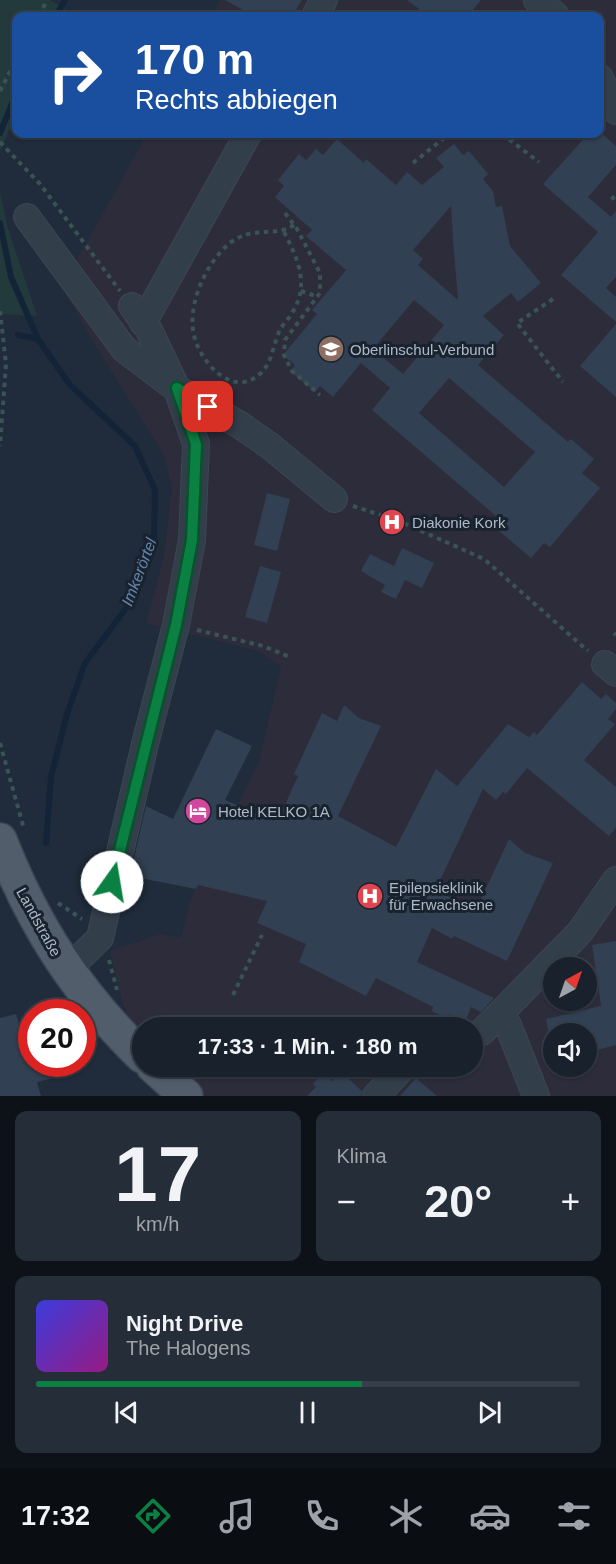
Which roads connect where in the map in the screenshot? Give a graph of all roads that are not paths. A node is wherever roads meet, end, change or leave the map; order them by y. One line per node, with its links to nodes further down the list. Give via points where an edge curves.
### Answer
1 (537, 0): 2 (lane)
2 (551, 12)
3 (604, 86): 4 (lane)
4 (616, 111)
5 (246, 138): 7 (lane, via 137,314)
6 (27, 217): 7 (lane, via 124,349)
7 (177, 388): 8 (lane, via 247,430); 11 (lane, Landstraße, via 196,444 192,540 176,625 146,740 102,942)
8 (334, 499)
9 (13, 837): 11 (main road, Landstraße, via 28,907)
10 (616, 880): 12 (lane, via 580,932)
11 (67, 970): 14 (main road, Landstraße, via 105,1020)
12 (500, 1015): 13 (lane); 19 (lane, via 508,1025)
13 (483, 1031)
14 (132, 1046)
15 (165, 1077): 17 (main road)
16 (394, 1077): 18 (lane)
17 (186, 1096)
18 (376, 1096)
19 (536, 1096)

